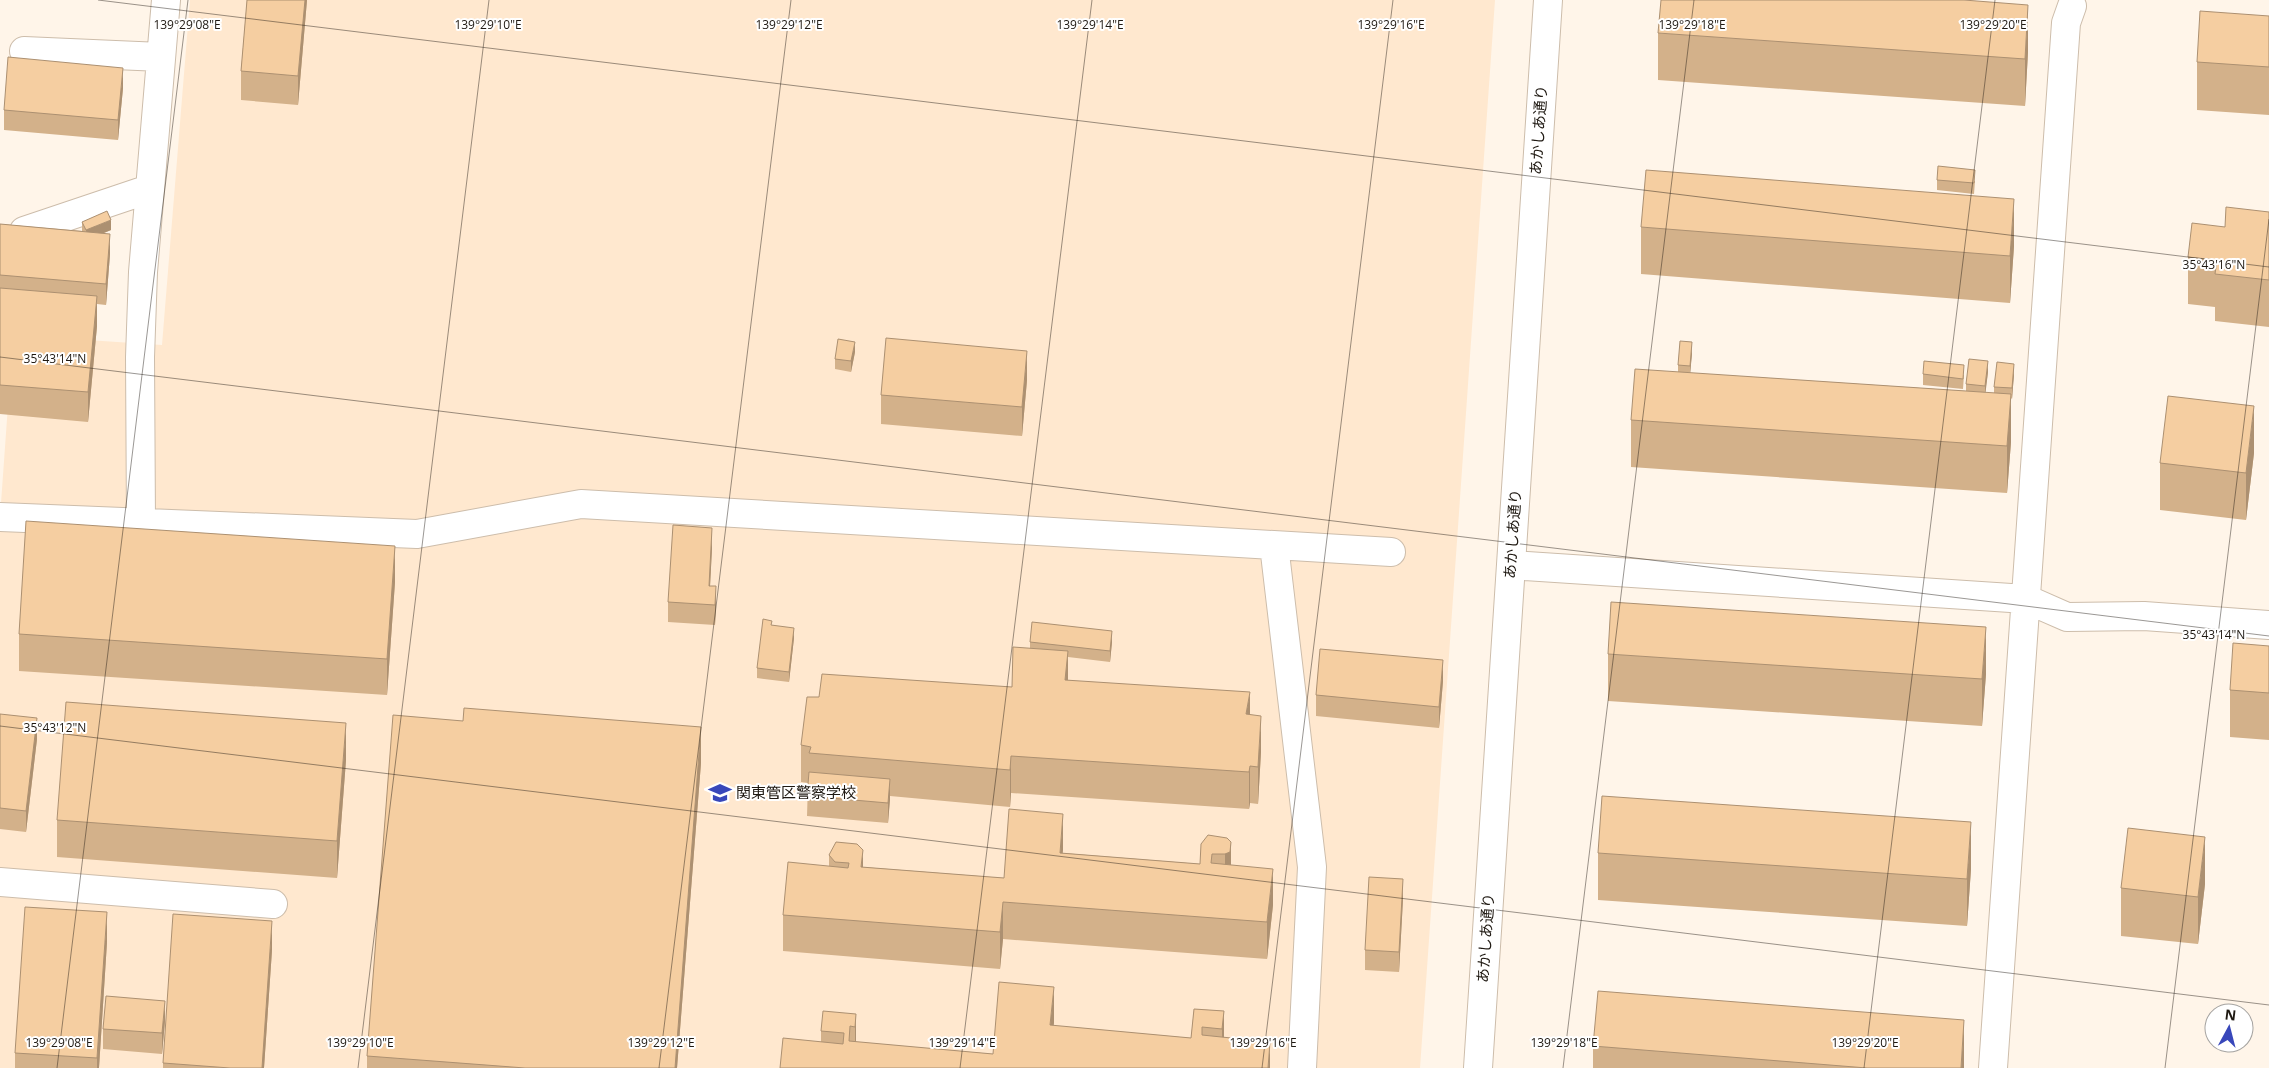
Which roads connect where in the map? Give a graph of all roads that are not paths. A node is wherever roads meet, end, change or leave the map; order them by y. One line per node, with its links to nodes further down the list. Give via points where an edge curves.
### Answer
1 (166, 0): 5 (street)
2 (1548, 0): 12 (street, あかしあ通り)
3 (2072, 6): 13 (street, via 2066,23)
4 (24, 51): 5 (street)
5 (160, 57): 6 (street)
6 (149, 189): 7 (street); 9 (street, via 140,357)
7 (24, 231)
8 (0, 517): 9 (street)
9 (141, 523): 10 (street, via 417,534 582,504)
10 (1274, 544): 11 (street); 17 (street, via 1312,868)
11 (1391, 552)
12 (1511, 565): 13 (street); 18 (street, あかしあ通り)
13 (2026, 599): 14 (street, via 2067,617 2144,616); 19 (street)
14 (2269, 625)
15 (0, 882): 16 (street)
16 (273, 904)
17 (1302, 1068)
18 (1478, 1068)
19 (1993, 1068)

